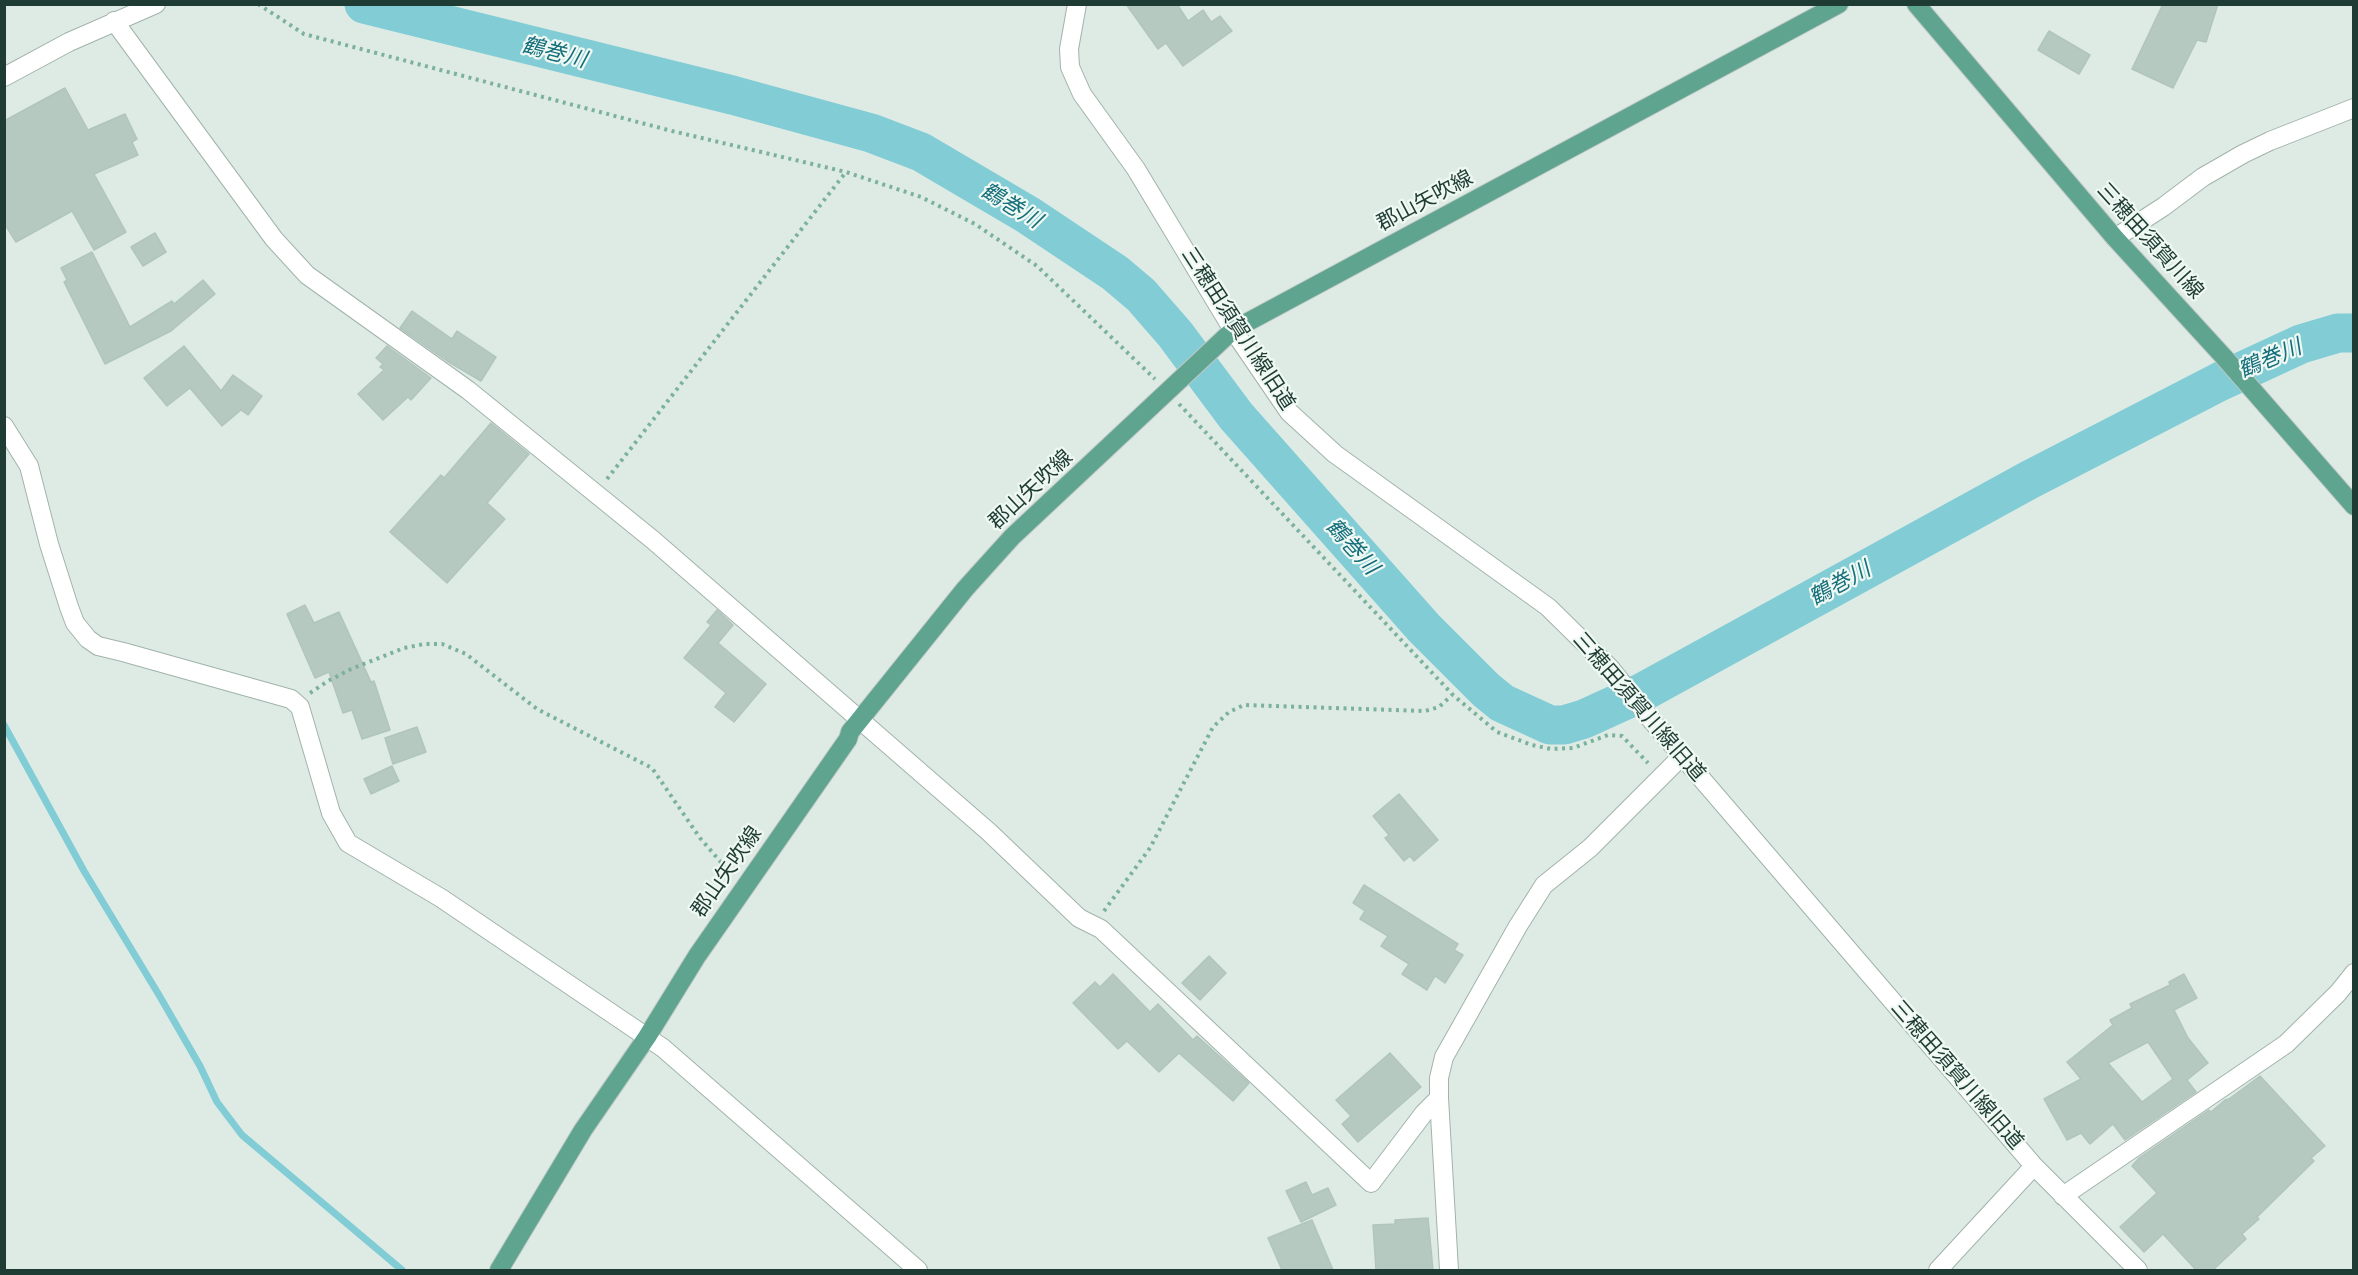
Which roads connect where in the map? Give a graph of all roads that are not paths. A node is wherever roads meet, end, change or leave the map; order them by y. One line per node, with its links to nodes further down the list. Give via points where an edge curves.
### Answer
1 (156, 4): 5 (street)
2 (1077, 4): 9 (street, 三穂田須賀川線旧道, via 1070,49 1074,80 1136,170)
3 (1839, 4): 9 (main road, 郡山矢吹線)
4 (1916, 4): 8 (main road, 三穂田須賀川線)
5 (114, 21): 6 (street); 12 (street, via 274,239 307,275 468,390 653,540)
6 (4, 77)
7 (2354, 108): 8 (street, via 2243,154)
8 (2115, 238): 11 (main road, 三穂田須賀川線)
9 (1233, 330): 12 (main road, 郡山矢吹線, via 1012,537 964,589); 13 (street, 三穂田須賀川線旧道, via 1289,412 1335,454 1548,607 1611,669)
10 (7, 434): 15 (street, via 29,466 69,607 88,639 98,646 291,699 307,726 331,813 355,850 441,898)
11 (2354, 506)
12 (860, 719): 15 (main road, 郡山矢吹線); 16 (street, via 989,832 1079,918 1101,929 1371,1183)
13 (1683, 755): 16 (street, via 1590,848 1544,885 1531,903 1444,1057); 17 (street, 三穂田須賀川線旧道)
14 (2354, 973): 18 (street, via 2286,1044)
15 (646, 1037): 19 (main road, 郡山矢吹線, via 583,1130); 20 (street)
16 (1439, 1098): 21 (street)
17 (2034, 1166): 18 (street, 三穂田須賀川線旧道); 22 (street)
18 (2063, 1196): 23 (street, 三穂田須賀川線旧道)
19 (499, 1270)
20 (918, 1270)
21 (1449, 1270)
22 (1938, 1270)
23 (2138, 1270)

